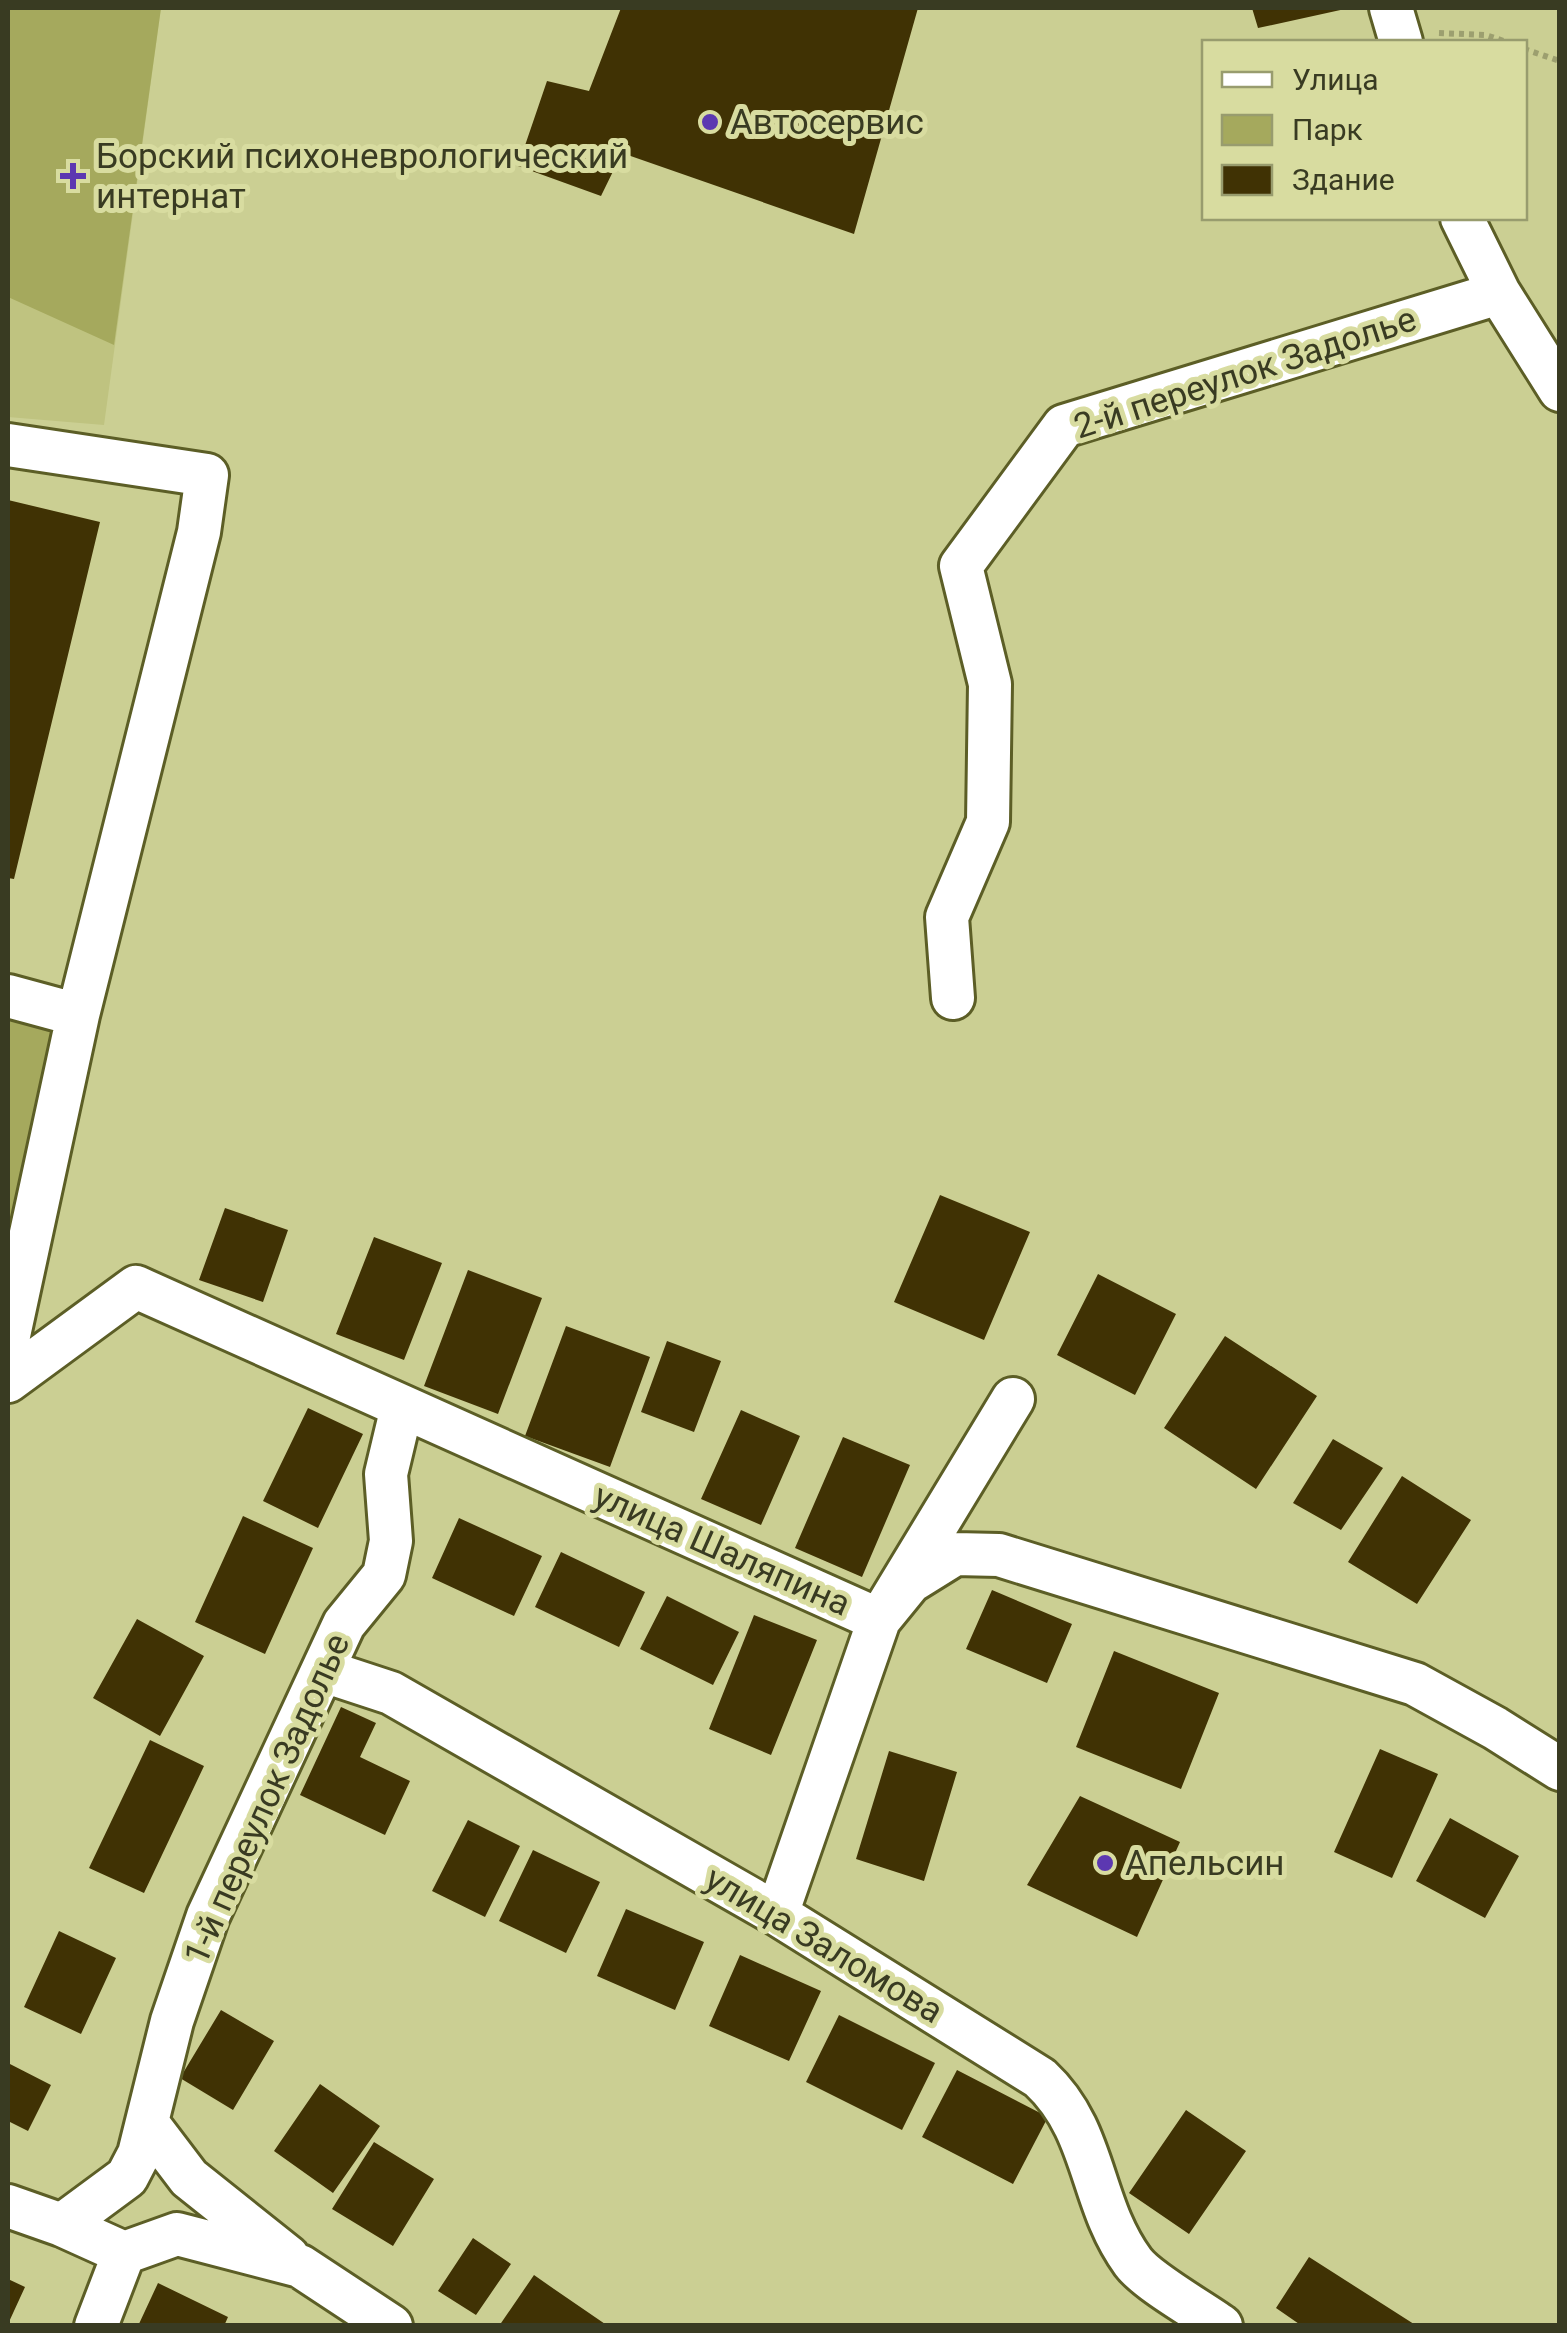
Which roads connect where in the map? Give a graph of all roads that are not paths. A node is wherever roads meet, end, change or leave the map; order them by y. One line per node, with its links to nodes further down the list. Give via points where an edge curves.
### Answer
1 (1463, 220): 2 (street)
2 (1499, 293): 3 (street); 6 (street, 2-й переулок Задолье, via 1064,426 961,566 990,684 988,822 946,918)
3 (1560, 390)
4 (8, 445): 7 (street, via 207,476 199,532)
5 (8, 996): 7 (street)
6 (953, 998)
7 (78, 1014): 8 (street)
8 (8, 1340)
9 (8, 1381): 11 (street, улица Шаляпина, via 136,1286)
10 (1012, 1399): 12 (street)
11 (402, 1407): 12 (street, улица Шаляпина); 13 (street, 1-й переулок Задолье, via 386,1474 391,1541 384,1575 344,1624)
12 (879, 1620): 14 (street, улица Шаляпина, via 910,1582 955,1554 999,1555 1414,1684); 15 (street)
13 (324, 1671): 15 (street, улица Заломова, via 391,1693); 16 (street, 1-й переулок Задолье, via 208,1916 172,2021)
14 (1560, 1769)
15 (777, 1914): 23 (street, улица Заломова, via 1040,2078 1077,2126 1111,2228 1136,2266)
16 (148, 2124): 18 (street, 1-й переулок Задолье, via 128,2178); 20 (street, via 189,2178)
17 (8, 2206): 18 (street)
18 (62, 2225): 19 (street)
19 (124, 2254): 20 (street, via 178,2234); 21 (street)
20 (300, 2266): 22 (street)
21 (96, 2326)
22 (391, 2326)
23 (1221, 2326)

